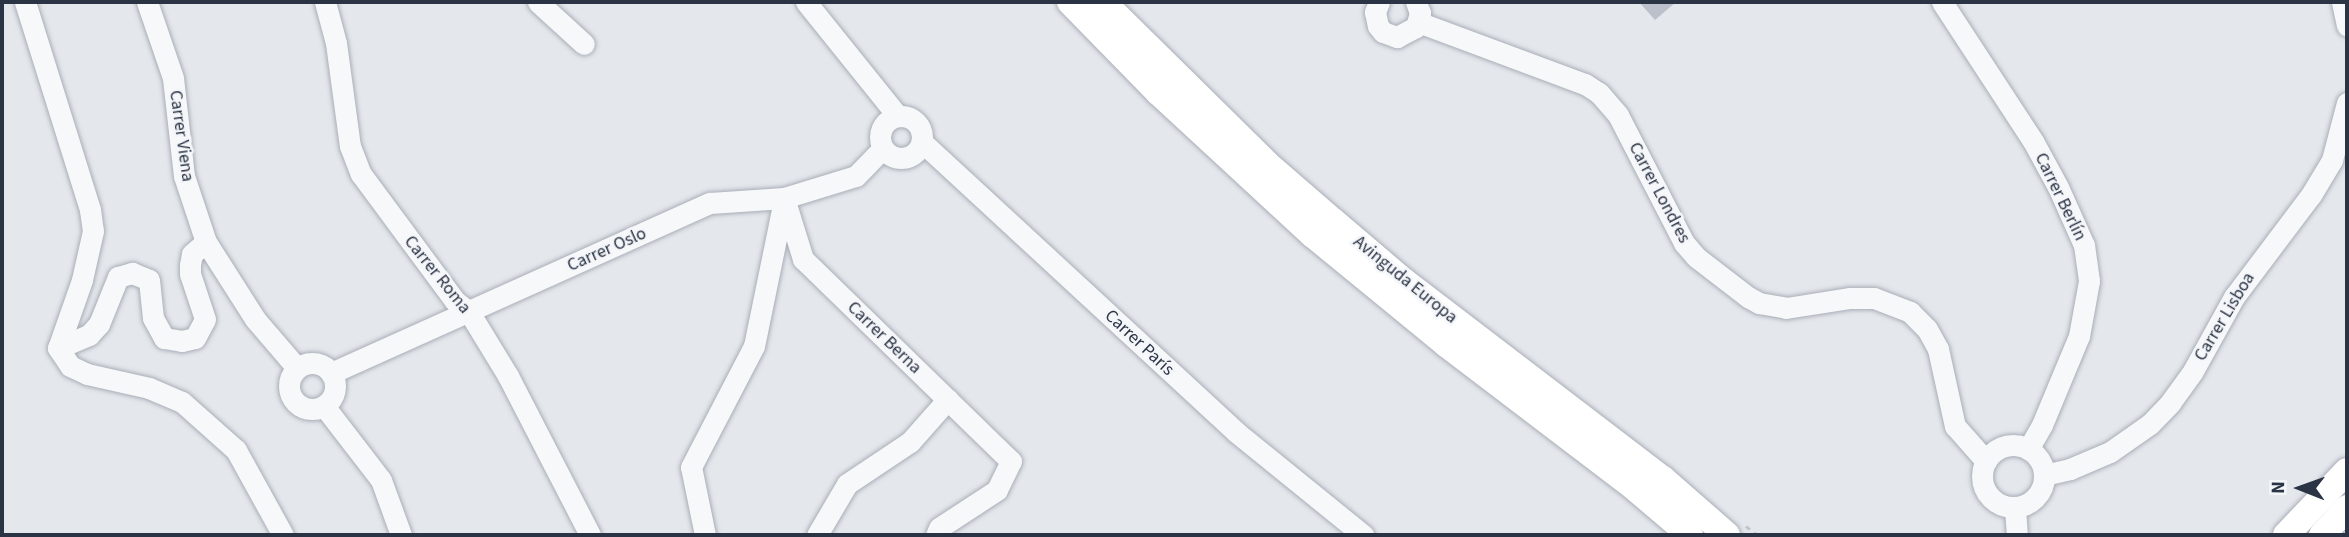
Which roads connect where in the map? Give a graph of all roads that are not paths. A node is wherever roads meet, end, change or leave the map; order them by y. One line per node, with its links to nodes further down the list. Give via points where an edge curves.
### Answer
1 (25, 2): 22 (street, via 93,231 82,280)
2 (147, 2): 19 (street, Carrer Viena, via 173,78 184,176)
3 (325, 2): 21 (street, Carrer Roma, via 354,160 421,257)
4 (538, 2): 13 (street)
5 (806, 2): 15 (street)
6 (1070, 2): 20 (main road, Avinguda Europa, via 1158,92)
7 (1103, 2): 20 (main road, Avinguda Europa)
8 (1941, 2): 27 (street, Carrer Berlín, via 2033,141 2084,245 2088,281 2079,336)
9 (2342, 2): 12 (street)
10 (1377, 3): 11 (street, via 1378,26 1390,36 1404,36)
11 (1417, 12): 28 (street, Carrer Londres, via 1599,93 1618,115 1684,243 1748,297 1786,308 1874,298 1910,312 1938,349 1955,426)
12 (2347, 24)
13 (584, 44)
14 (2347, 103): 30 (street, Carrer Lisboa, via 2332,160 2234,297 2171,402 2150,424 2110,452)
15 (897, 115): 16 (street, via 917,122); 17 (street, via 881,128)
16 (922, 142): 17 (street, via 908,157 893,157); 40 (street, Carrer París, via 1236,432)
17 (883, 148): 18 (street, Carrer Oslo, via 856,176)
18 (784, 198): 21 (street, Carrer Oslo, via 710,203); 25 (street, Carrer Berna, via 803,259); 37 (street, via 754,346 691,467)
19 (206, 242): 22 (street, via 192,254 190,265 205,319 195,338 164,338 153,318 149,280 132,273 118,277 99,324 89,335); 23 (street, Carrer Viena, via 254,319)
20 (1354, 255): 33 (main road, Avinguda Europa); 41 (main road, Avinguda Europa, via 1446,344)
21 (469, 312): 24 (street, Carrer Oslo); 36 (street, Carrer Roma, via 508,376)
22 (58, 348): 34 (street, via 70,366 87,374 149,388 182,402 236,450)
23 (297, 368): 24 (street, via 312,363); 26 (street, via 290,381 296,402 309,409)
24 (331, 373): 26 (street, via 335,387)
25 (948, 399): 38 (street, via 910,442 847,484); 39 (street, Carrer Berna, via 1011,461 997,490 939,528)
26 (324, 406): 35 (street, via 381,480)
27 (2028, 449): 28 (street, via 2003,447); 30 (street, via 2040,460)
28 (1986, 461): 31 (street, via 1984,488 1997,503)
29 (2347, 471): 43 (main road)
30 (2044, 475): 31 (street, via 2035,498)
31 (2015, 508): 42 (street)
32 (2347, 508): 44 (main road)
33 (1732, 527)
34 (283, 535)
35 (401, 535)
36 (590, 535)
37 (705, 535)
38 (817, 535)
39 (936, 535)
40 (1363, 535)
41 (1690, 535)
42 (2017, 535)
43 (2286, 535)
44 (2322, 535)

